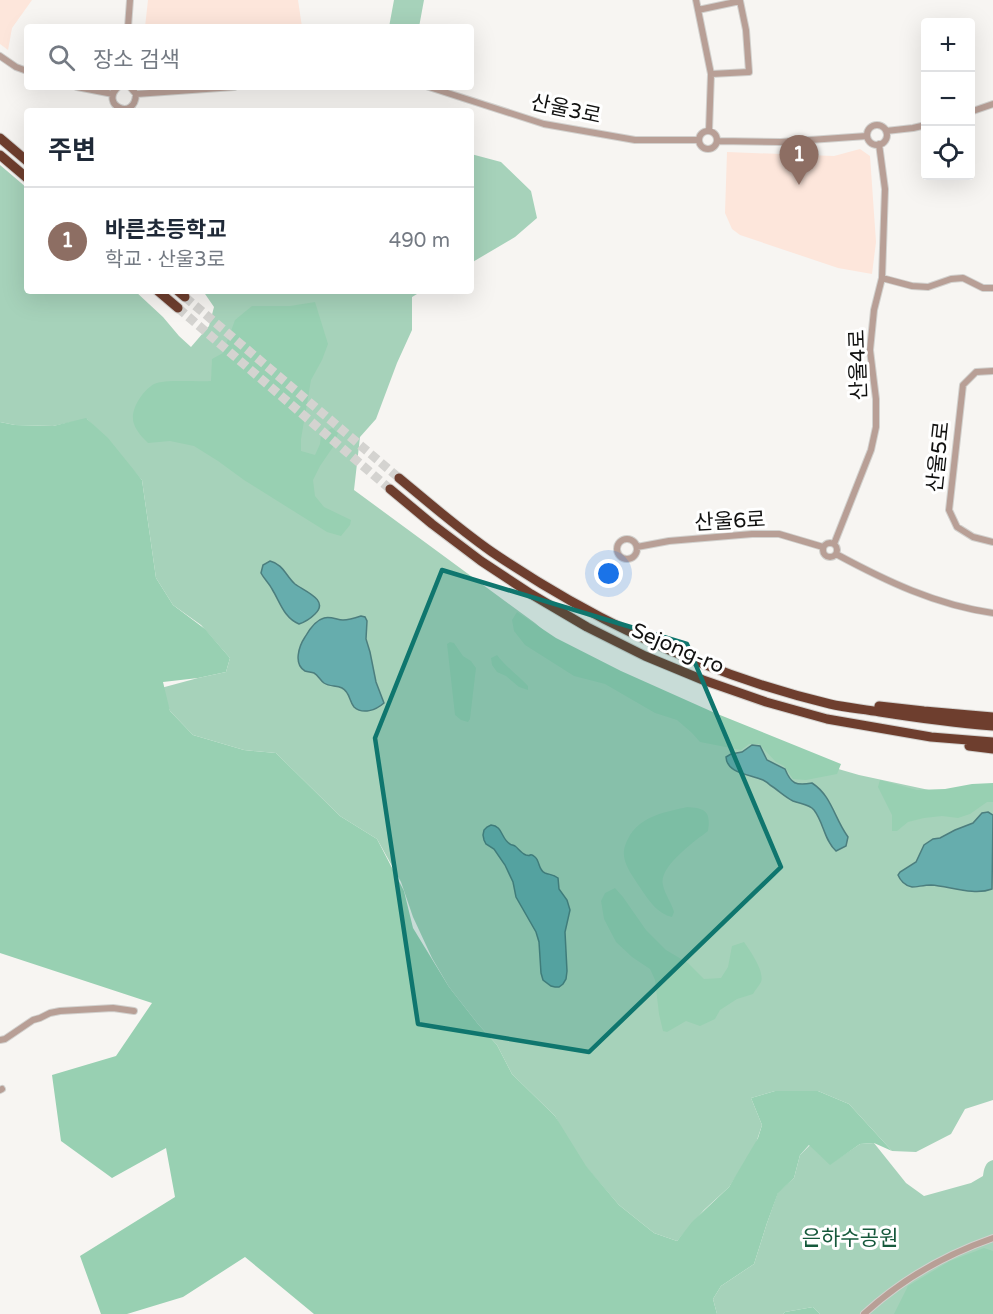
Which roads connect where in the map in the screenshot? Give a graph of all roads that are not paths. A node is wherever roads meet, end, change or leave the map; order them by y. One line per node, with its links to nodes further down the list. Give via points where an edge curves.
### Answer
1 (130, 0): 4 (street)
2 (696, 0): 3 (street)
3 (698, 10): 7 (street); 7 (street, via 740,1 746,30 749,72)
4 (128, 24)
5 (0, 56): 6 (street)
6 (24, 70)
7 (711, 74): 20 (street)
8 (92, 90): 13 (street)
9 (115, 90): 13 (street)
10 (133, 90): 14 (street)
11 (192, 90): 14 (street)
12 (438, 90): 24 (street, 산울3로, via 544,124 635,140)
13 (112, 94): 16 (street)
14 (136, 94): 17 (street)
15 (993, 104): 18 (street)
16 (120, 108)
17 (130, 108)
18 (975, 110)
19 (922, 126): 21 (street)
20 (709, 131): 24 (street); 25 (street, via 715,133)
21 (886, 131): 22 (street, via 875,125 869,128); 26 (street, via 885,140)
22 (867, 136): 25 (street, via 781,142); 26 (street, via 871,143)
23 (0, 138): 28 (highway)
24 (699, 141): 25 (street, via 709,150)
25 (718, 141)
26 (879, 144): 30 (street, 산울4로, via 885,189)
27 (0, 155): 29 (highway)
28 (24, 159)
29 (24, 175)
30 (882, 278): 31 (street, via 928,287 963,279); 38 (street, 산울4로, via 870,350 876,426 871,450)
31 (993, 288)
32 (162, 294): 33 (highway)
33 (178, 308)
34 (993, 371): 37 (street, 산울5로, via 976,372 963,385 949,510 957,526 973,537)
35 (399, 478): 43 (highway, Sejong-ro, via 536,581 650,642)
36 (390, 489): 44 (highway, Sejong-ro, via 481,561 587,627 645,656)
37 (993, 542)
38 (834, 544): 40 (street); 41 (street)
39 (637, 547): 40 (street, 산울6로, via 779,534)
40 (823, 548): 41 (street, via 828,557)
41 (836, 554): 42 (street, via 922,596)
42 (993, 612)
43 (771, 688): 45 (highway, via 845,702); 46 (highway, Sejong-ro, via 833,704)
44 (766, 702): 47 (highway, Sejong-ro, via 827,719 931,737); 48 (highway, via 850,729)
45 (993, 717)
46 (993, 726)
47 (993, 742)
48 (993, 749)
49 (134, 1011): 50 (street, via 113,1008 50,1013)
50 (0, 1040)
51 (993, 1238): 52 (street, via 924,1268)
52 (864, 1314)

